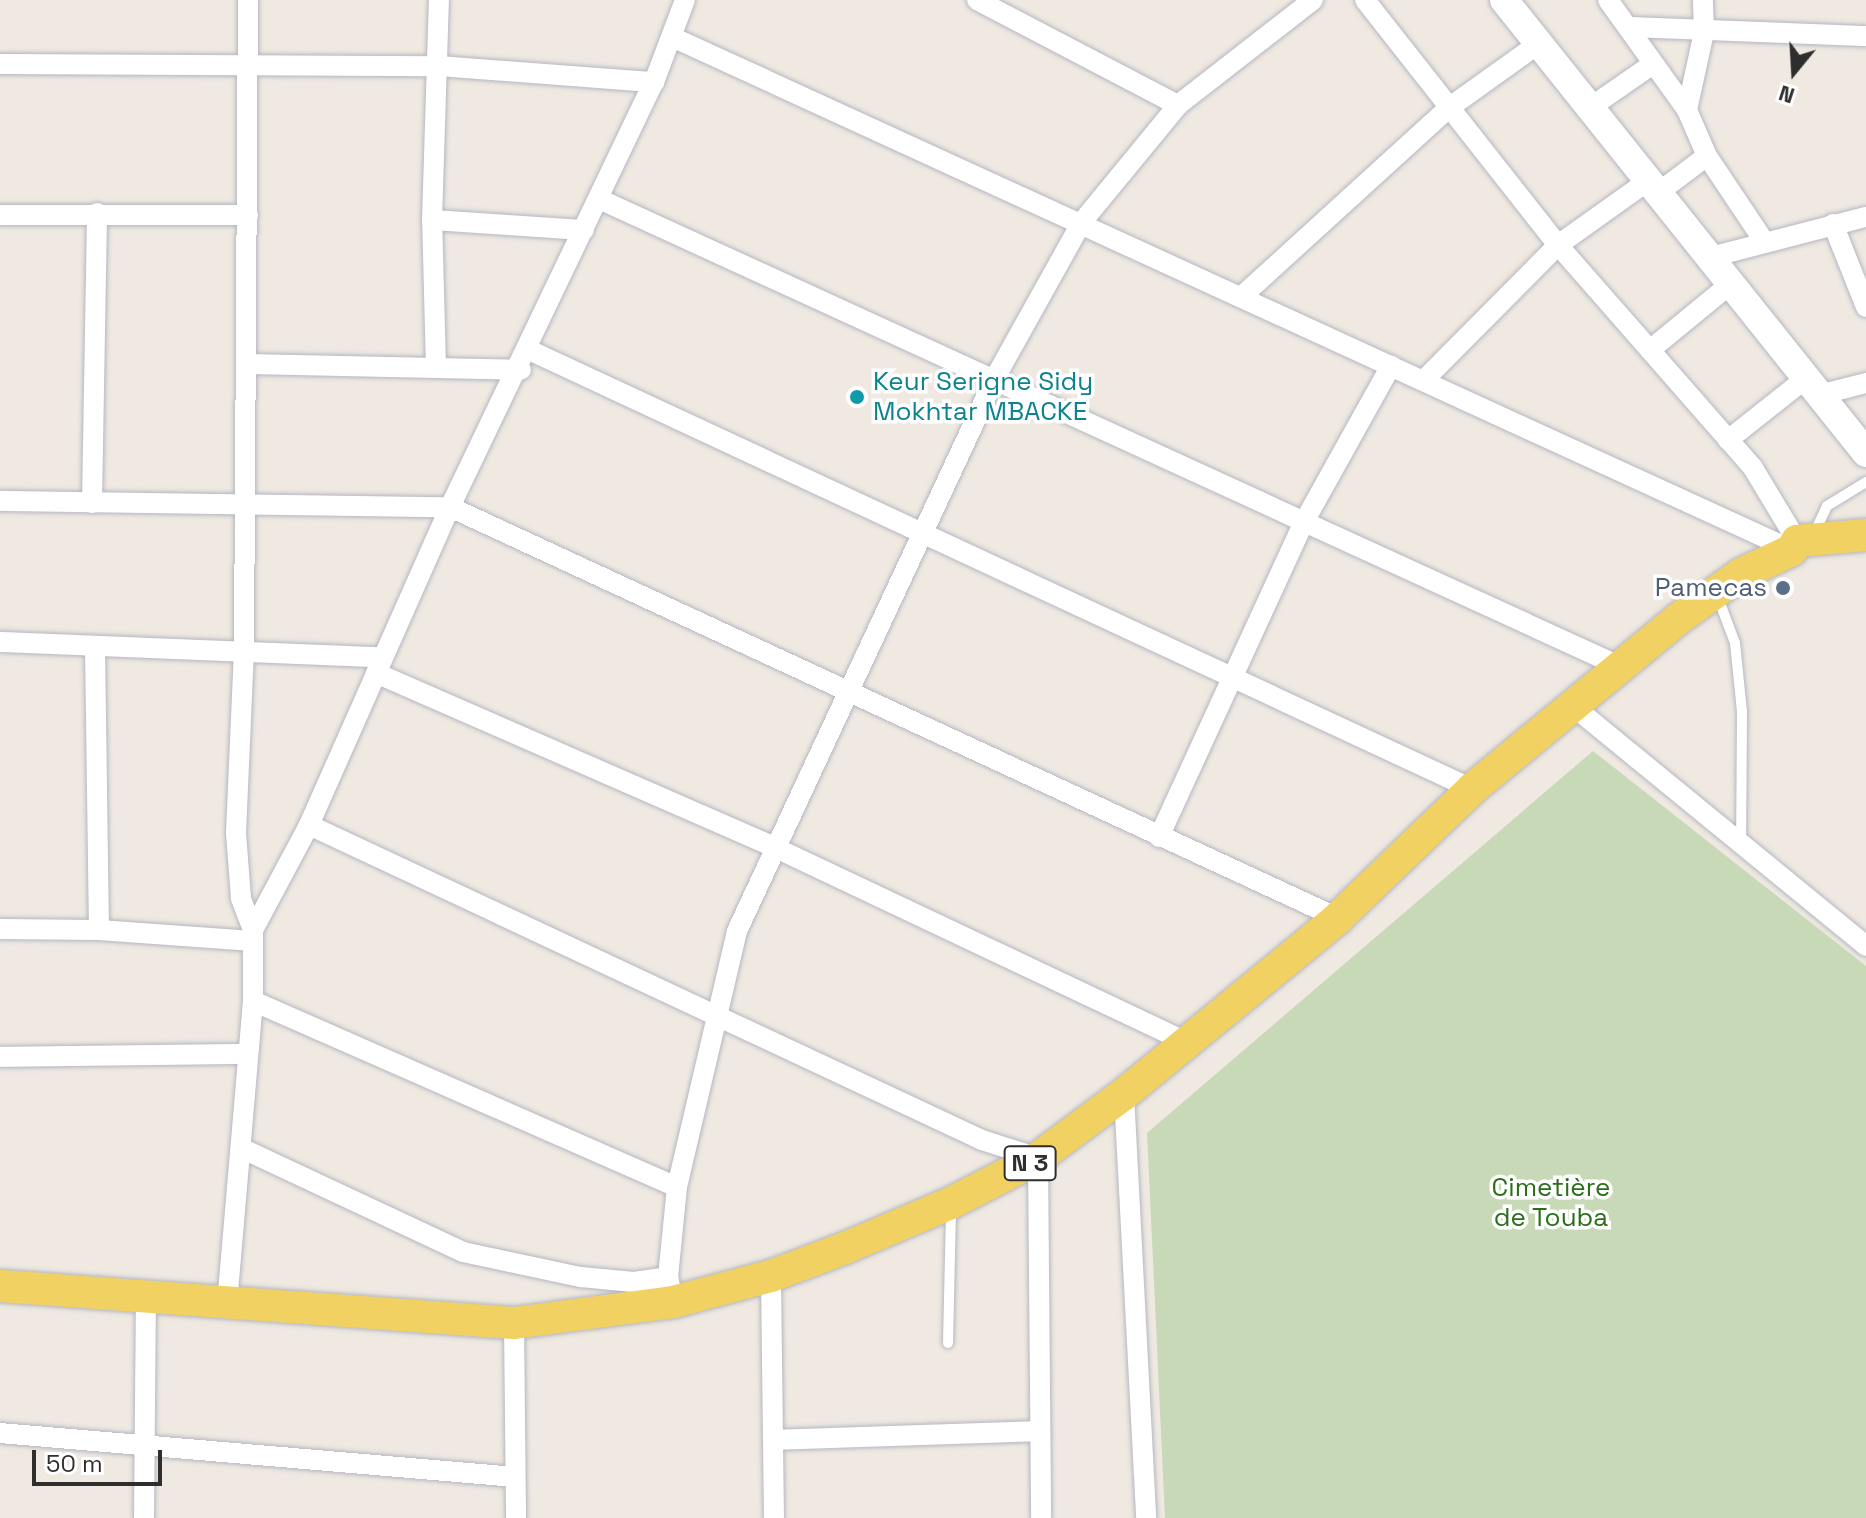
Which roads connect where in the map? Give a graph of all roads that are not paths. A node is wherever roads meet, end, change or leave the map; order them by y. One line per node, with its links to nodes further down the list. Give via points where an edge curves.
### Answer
1 (248, 0): 17 (street)
2 (439, 0): 18 (street)
3 (685, 0): 13 (street)
4 (977, 0): 20 (street)
5 (1313, 0): 20 (street)
6 (1365, 0): 21 (street)
7 (1504, 0): 14 (main road)
8 (1608, 0): 10 (street)
9 (1703, 0): 11 (street)
10 (1628, 27): 11 (street); 16 (street)
11 (1704, 32): 12 (street); 23 (street)
12 (1866, 36)
13 (672, 37): 19 (street); 32 (street)
14 (1538, 44): 21 (street); 22 (main road)
15 (0, 64): 17 (street)
16 (1653, 64): 22 (street); 23 (street)
17 (247, 65): 18 (street); 29 (street)
18 (439, 66): 19 (street); 31 (street)
19 (654, 82): 26 (street)
20 (1178, 105): 32 (street)
21 (1450, 107): 36 (street); 39 (street)
22 (1588, 109): 25 (main road)
23 (1687, 110): 24 (street)
24 (1707, 156): 25 (street); 35 (street)
25 (1650, 189): 36 (street); 37 (main road)
26 (599, 199): 34 (street); 47 (street)
27 (97, 213): 28 (street); 29 (street); 55 (street)
28 (0, 215)
29 (248, 215): 43 (street)
30 (1866, 217): 33 (street)
31 (432, 220): 34 (street); 45 (street)
32 (1082, 222): 39 (street); 47 (street)
33 (1833, 224): 35 (street); 40 (street)
34 (584, 230): 41 (street)
35 (1764, 241): 37 (street)
36 (1558, 245): 42 (street); 48 (street)
37 (1707, 258): 38 (main road)
38 (1729, 285): 42 (street); 50 (main road)
39 (1241, 297): 44 (street)
40 (1866, 307)
41 (529, 350): 46 (street); 59 (street)
42 (1650, 350): 51 (street)
43 (246, 364): 45 (street); 56 (street)
44 (1391, 366): 48 (street); 58 (street)
45 (436, 368): 46 (street)
46 (521, 370): 57 (street)
47 (995, 378): 58 (street); 59 (street)
48 (1423, 381): 61 (street)
49 (1866, 383): 50 (street)
50 (1812, 387): 51 (street); 52 (main road)
51 (1728, 440): 61 (street, via 1769,490)
52 (1866, 453)
53 (1866, 482): 61 (lane, via 1827,506)
54 (0, 501): 55 (street)
55 (92, 503): 56 (street)
56 (244, 504): 57 (street); 65 (street)
57 (450, 507): 66 (street); 69 (street)
58 (1304, 522): 67 (street); 68 (street)
59 (923, 535): 68 (street); 69 (street)
60 (1866, 535): 61 (main road, N 3)
61 (1800, 543): 62 (main road, N 3)
62 (1716, 593): 67 (main road, N 3); 74 (lane, via 1735,643 1742,712)
63 (0, 642): 64 (street)
64 (95, 646): 65 (street); 78 (street)
65 (244, 648): 66 (street); 79 (street, via 237,872)
66 (378, 665): 72 (street); 75 (street)
67 (1621, 667): 70 (main road, N 3)
68 (1232, 679): 71 (street); 73 (street)
69 (850, 692): 73 (street); 75 (street)
70 (1573, 706): 71 (main road, N 3); 74 (street)
71 (1472, 789): 76 (main road, N 3)
72 (309, 825): 79 (street); 82 (street)
73 (1159, 837): 76 (street)
74 (1741, 841): 80 (street)
75 (778, 849): 82 (street, via 737,931); 83 (street)
76 (1338, 918): 83 (main road, N 3)
77 (0, 929): 78 (street)
78 (99, 930): 79 (street)
79 (253, 935): 81 (street)
80 (1866, 946)
81 (253, 1001): 84 (street); 89 (street)
82 (718, 1016): 88 (street, via 982,1140); 89 (street)
83 (1189, 1043): 86 (main road, N 3)
84 (246, 1054): 85 (street); 87 (street)
85 (0, 1057)
86 (1124, 1094): 88 (main road, N 3); 107 (street)
87 (241, 1148): 93 (street, via 463,1252); 95 (street)
88 (1038, 1158): 90 (main road, N 3); 98 (street)
89 (677, 1187): 93 (street)
90 (951, 1203): 91 (main road, N 3); 97 (lane)
91 (771, 1276): 93 (main road, N 3); 100 (street)
92 (0, 1286): 94 (main road, N 3)
93 (670, 1290): 96 (main road, N 3)
94 (146, 1300): 95 (main road, N 3); 101 (street)
95 (227, 1304): 96 (main road, N 3)
96 (514, 1323): 102 (street)
97 (948, 1343)
98 (1040, 1431): 100 (street); 106 (street)
99 (0, 1433): 101 (street)
100 (773, 1440): 105 (street)
101 (142, 1448): 102 (street); 103 (street)
102 (515, 1477): 104 (street)
103 (144, 1518)
104 (516, 1518)
105 (774, 1518)
106 (1041, 1518)
107 (1146, 1518)

